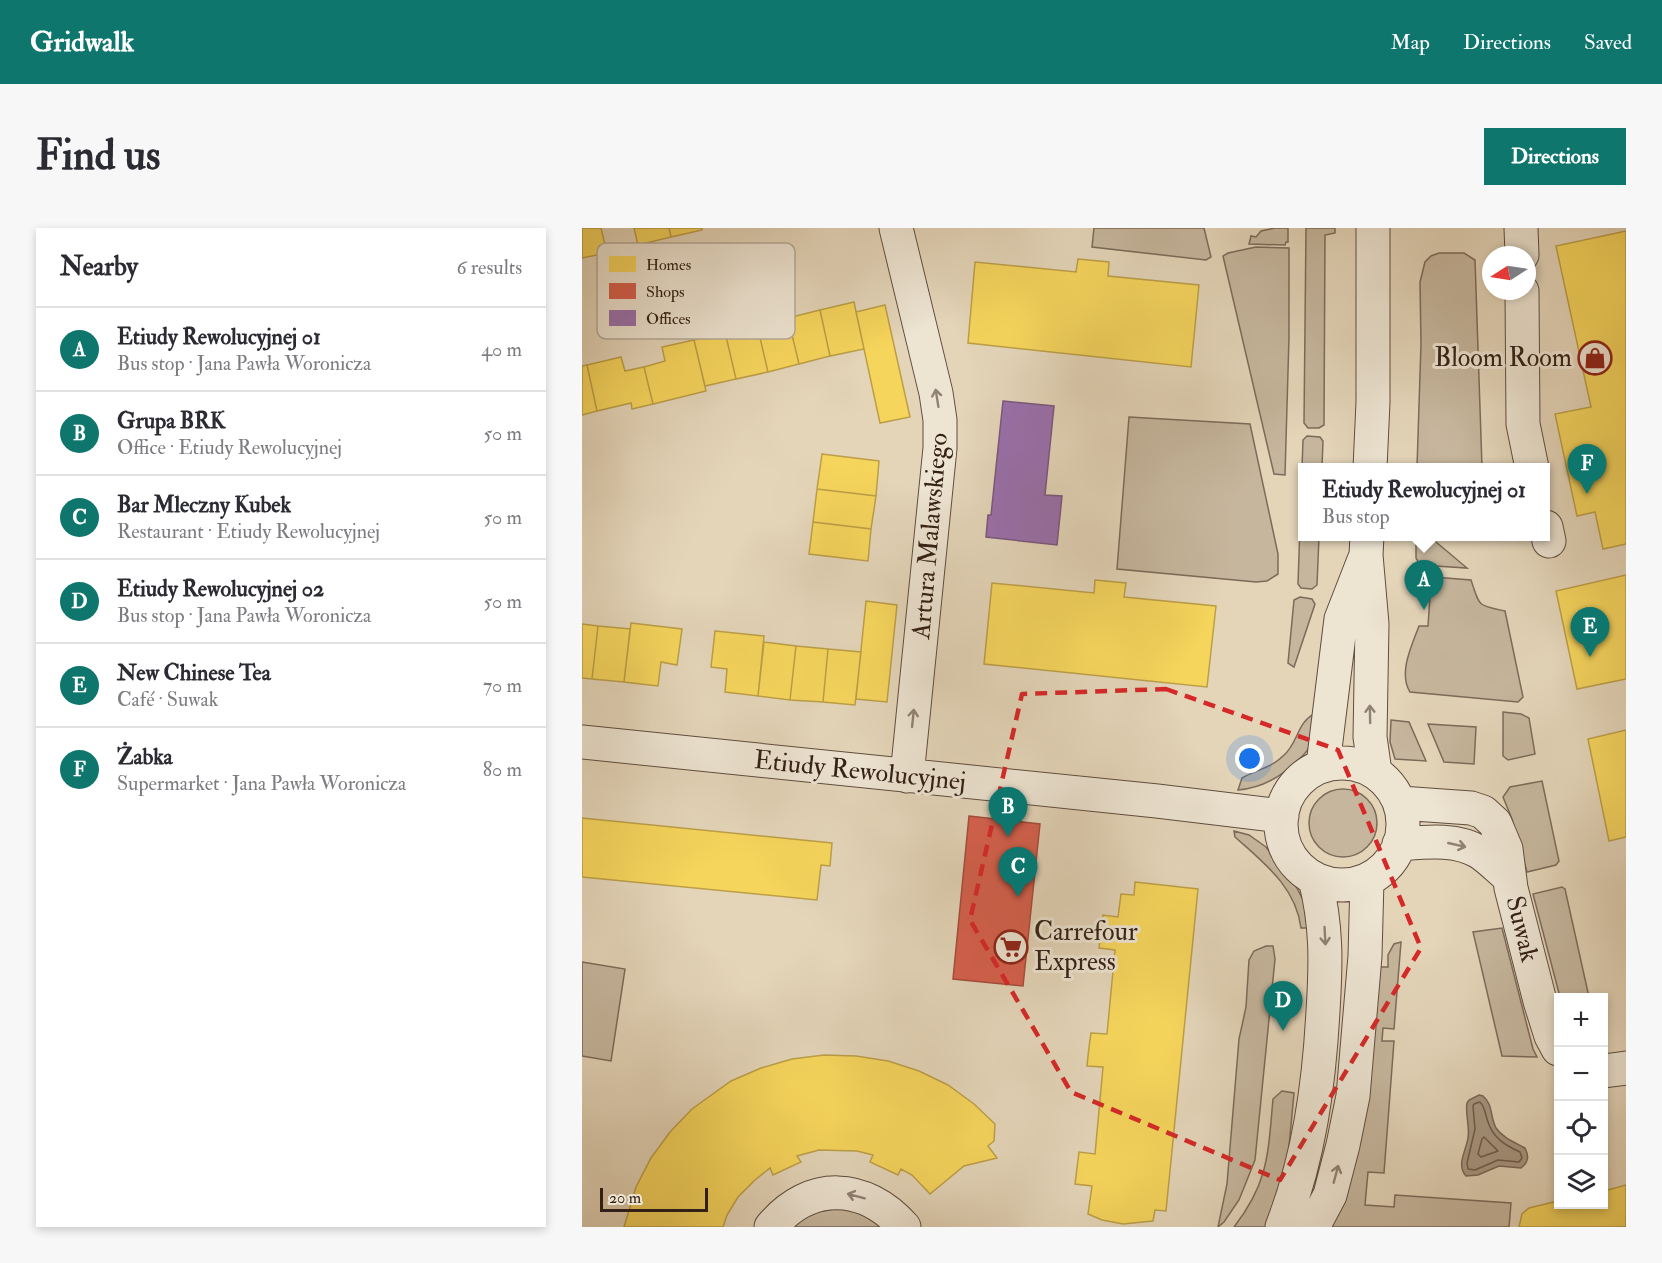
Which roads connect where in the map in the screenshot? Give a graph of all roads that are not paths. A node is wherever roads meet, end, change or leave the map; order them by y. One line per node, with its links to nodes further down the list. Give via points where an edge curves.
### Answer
1 (896, 228): 12 (street, Artura Malawskiego, one-way to 1, via 940,420)
2 (1373, 228): 6 (street)
3 (1521, 228): 4 (street)
4 (1522, 246)
5 (1522, 300): 7 (street, via 1523,424)
6 (1370, 463)
7 (1531, 463)
8 (1366, 546): 10 (street, via 1341,620); 11 (street, one-way to 8)
9 (582, 742): 12 (street, Etiudy Rewolucyjnej)
10 (1323, 765): 11 (street, via 1341,762); 14 (street, via 1295,785)
11 (1375, 772): 13 (street)
12 (907, 776): 14 (street, Etiudy Rewolucyjnej)
13 (1400, 803): 15 (street, via 1403,823); 16 (street, Suwak, via 1464,807 1483,813 1495,824 1503,840)
14 (1282, 816): 17 (street, via 1285,846 1298,865)
15 (1399, 844): 16 (street, Suwak, one-way to 16, via 1432,842 1467,847); 18 (street, via 1394,857)
16 (1509, 877): 19 (street, Suwak, via 1540,1001)
17 (1316, 879): 18 (street, via 1341,885); 24 (street, one-way to 24, via 1326,936 1320,1054 1310,1134)
18 (1366, 880): 25 (street, one-way to 18, via 1330,1195 1353,1096 1365,956)
19 (1557, 1047)
20 (1626, 1068): 21 (street)
21 (1608, 1070)
22 (771, 1227): 23 (street, one-way to 22, via 878,1203 839,1192 806,1198 788,1209)
23 (904, 1227)
24 (1282, 1227)
25 (1313, 1227)

